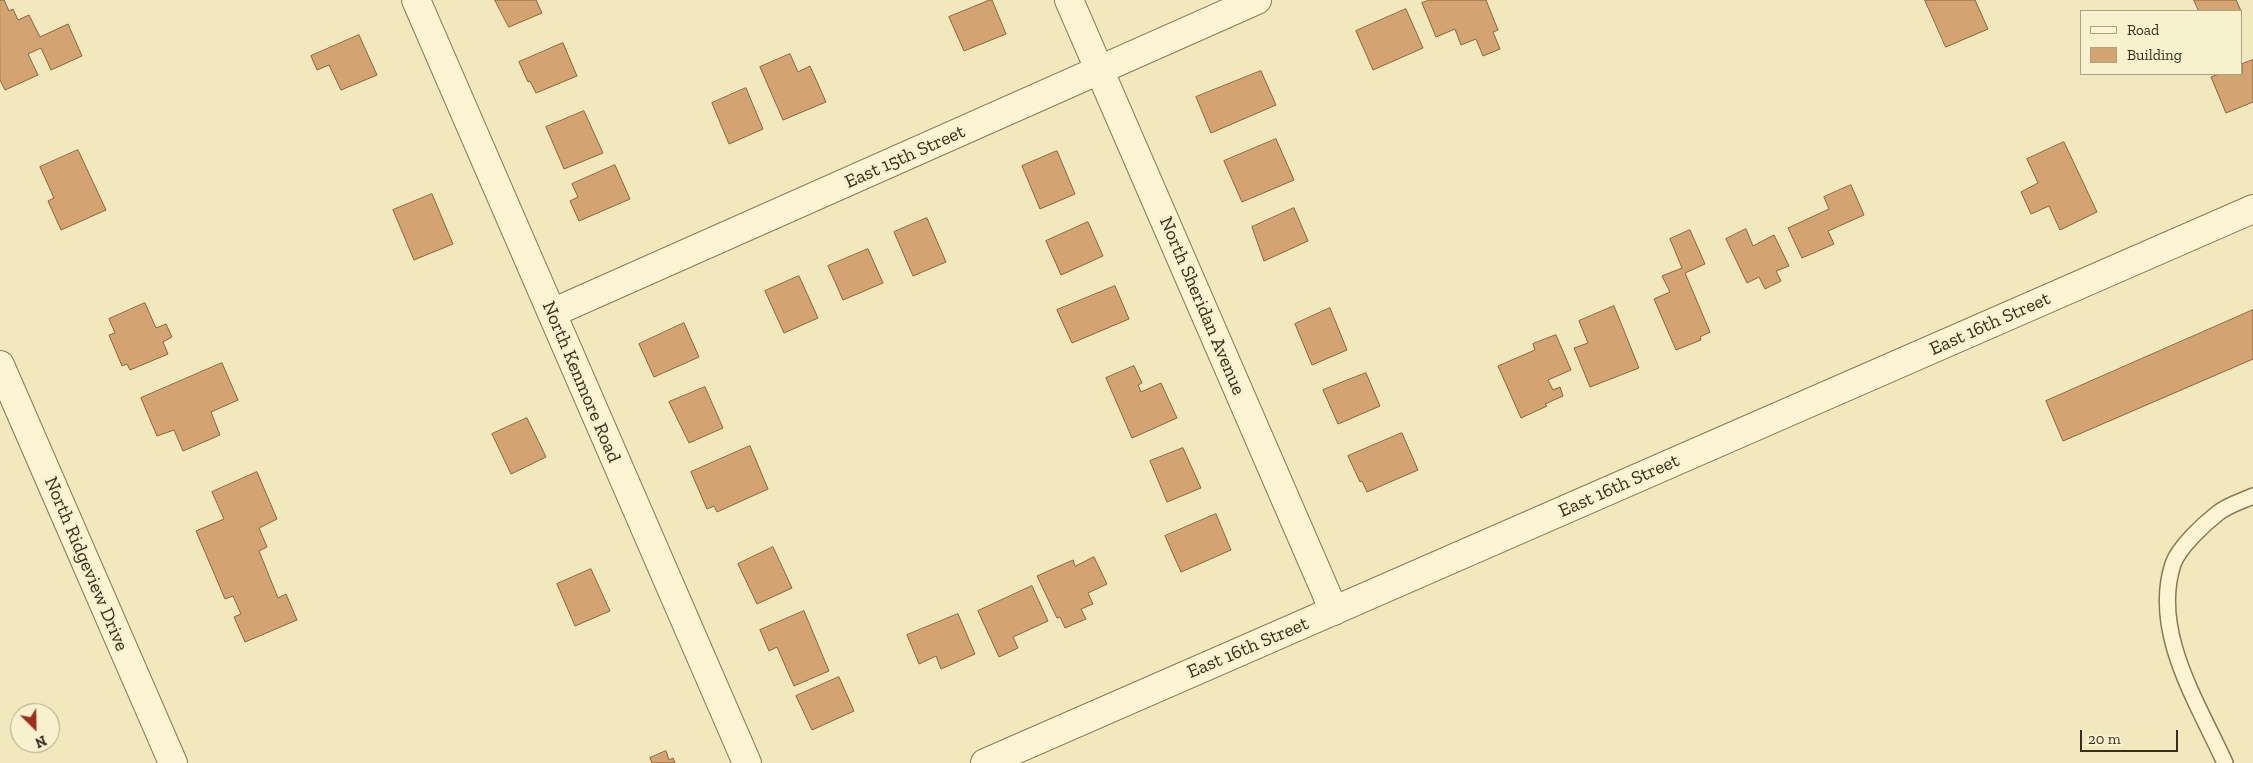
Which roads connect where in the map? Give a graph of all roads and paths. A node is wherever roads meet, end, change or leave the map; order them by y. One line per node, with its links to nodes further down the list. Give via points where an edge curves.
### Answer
1 (416, 0): 6 (street, North Kenmore Road)
2 (1069, 0): 4 (street, North Sheridan Avenue)
3 (1257, 0): 4 (street, East 15th Street)
4 (1100, 71): 6 (street, East 15th Street); 9 (street, North Sheridan Avenue)
5 (2253, 209): 9 (street, East 16th Street)
6 (552, 313): 11 (street, North Kenmore Road)
7 (0, 365): 10 (street, North Ridgeview Drive)
8 (2253, 496): 13 (lane, via 2220,511 2191,538 2174,562 2166,597 2178,658)
9 (1334, 612): 12 (street, East 16th Street)
10 (173, 763)
11 (747, 763)
12 (985, 763)
13 (2225, 763)

